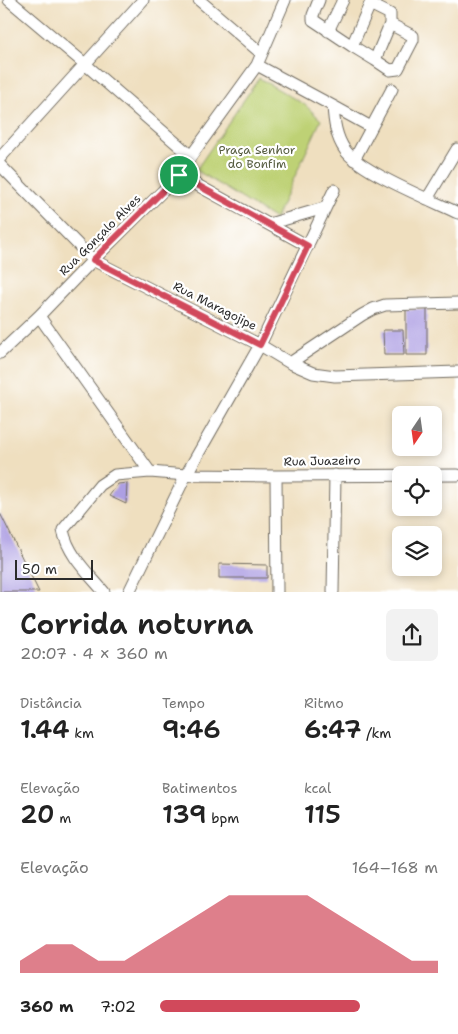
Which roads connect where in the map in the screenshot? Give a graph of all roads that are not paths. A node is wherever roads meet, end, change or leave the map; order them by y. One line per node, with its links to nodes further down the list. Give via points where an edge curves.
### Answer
1 (9, 0): 13 (street)
2 (143, 0): 13 (street)
3 (199, 0): 11 (street)
4 (285, 0): 11 (street, Rua Gonçalo Alves)
5 (319, 0): 9 (street, via 313,20)
6 (342, 0): 9 (street)
7 (366, 2): 8 (street, via 390,14); 10 (street)
8 (390, 24): 12 (street); 12 (street, via 409,33 413,40 398,69 390,70)
9 (328, 31): 10 (street)
10 (352, 46): 12 (street)
11 (261, 53): 14 (street, Rua Gonçalo Alves)
12 (375, 60)
13 (85, 64): 19 (street); 20 (street)
14 (257, 65): 16 (street); 19 (street, Rua Gonçalo Alves)
15 (392, 89): 17 (street)
16 (333, 106): 17 (street); 21 (street, via 336,131)
17 (371, 127): 21 (street)
18 (457, 149): 25 (street)
19 (191, 156): 23 (street, Rua Gonçalo Alves)
20 (0, 158)
21 (354, 160): 25 (street)
22 (0, 165): 30 (street, Rua Maragojipe)
23 (179, 175): 28 (street); 30 (street, Rua Gonçalo Alves)
24 (334, 190): 26 (street)
25 (427, 199): 27 (street)
26 (324, 208): 28 (street); 29 (street)
27 (458, 213)
28 (269, 224): 29 (street)
29 (308, 246): 33 (street)
30 (93, 260): 32 (street, Rua Gonçalo Alves); 33 (street, Rua Maragojipe)
31 (458, 303): 35 (street, via 379,306)
32 (40, 316): 34 (street, Rua Gonçalo Alves); 37 (street)
33 (260, 345): 35 (street, Rua Maragojipe); 38 (street)
34 (0, 353)
35 (290, 363): 36 (street, Rua Maragojipe, via 313,373 335,376)
36 (458, 372)
37 (150, 472): 38 (street, Rua Juazeiro); 42 (street, Rua Juazeiro, via 115,475 100,485 63,530 66,542)
38 (186, 475): 41 (street, Rua Juazeiro); 43 (street)
39 (335, 475): 40 (street, Rua Juazeiro); 41 (street, Rua Juazeiro); 45 (street)
40 (458, 475)
41 (276, 476): 44 (street)
42 (104, 592)
43 (129, 592)
44 (276, 592)
45 (333, 592)

